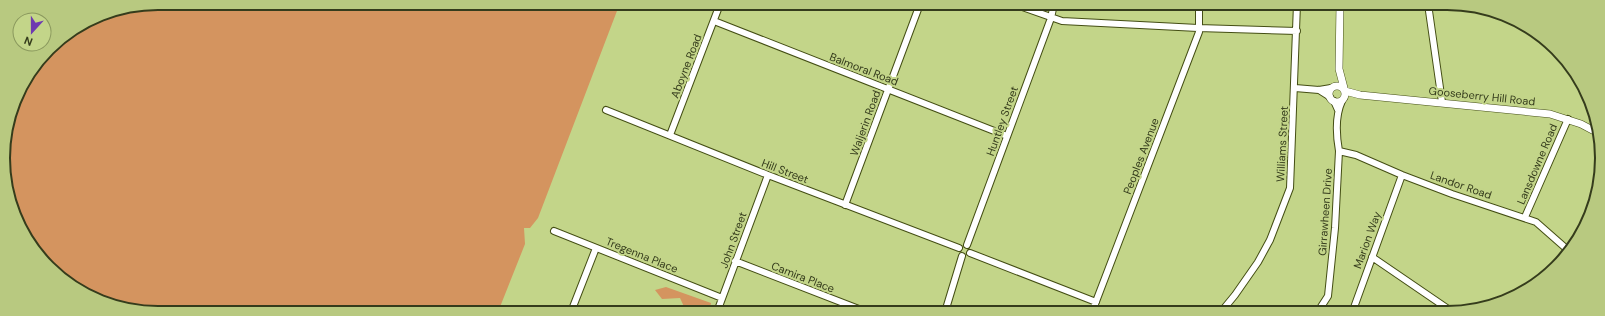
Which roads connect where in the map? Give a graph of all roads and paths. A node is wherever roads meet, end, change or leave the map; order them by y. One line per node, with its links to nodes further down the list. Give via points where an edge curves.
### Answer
1 (718, 10): 10 (street, Aboyne Road)
2 (918, 10): 16 (street, Waljerin Road)
3 (1030, 10): 9 (street)
4 (1053, 10): 9 (street, Huntley Street)
5 (1199, 10): 11 (street, Peoples Avenue)
6 (1297, 10): 12 (street, Williams Street)
7 (1340, 10): 13 (street)
8 (1429, 10): 22 (street)
9 (1051, 18): 11 (street, via 1062,21); 28 (street, Huntley Street)
10 (714, 21): 16 (street, Balmoral Road); 27 (street, Aboyne Road)
11 (1198, 28): 12 (street); 44 (street, Peoples Avenue, via 1199,32)
12 (1297, 30): 15 (street, Williams Street)
13 (1339, 68): 14 (street); 17 (street)
14 (1333, 87): 17 (street, via 1341,86); 18 (street); 20 (street, via 1329,94)
15 (1295, 88): 18 (street); 50 (street, Williams Street, via 1290,188 1270,240 1258,262)
16 (888, 89): 28 (street, Balmoral Road); 32 (street, Waljerin Road)
17 (1344, 89): 19 (street, Gooseberry Hill Road); 21 (street, via 1346,96)
18 (1319, 90): 20 (street)
19 (1360, 95): 21 (street, Gooseberry Hill Road); 22 (street, Gooseberry Hill Road)
20 (1332, 99): 21 (street); 24 (street, Girrawheen Drive)
21 (1342, 100): 24 (street, Girrawheen Drive)
22 (1442, 102): 25 (street, Gooseberry Hill Road, via 1550,114)
23 (606, 110): 27 (street, Hill Street)
24 (1338, 110): 29 (street, Girrawheen Drive)
25 (1568, 119): 26 (street, Gooseberry Hill Road); 33 (street, Lansdowne Road)
26 (1592, 131)
27 (670, 136): 30 (street, Hill Street)
28 (1007, 136): 35 (street, Huntley Street)
29 (1339, 151): 31 (street, Landor Road, via 1356,155); 51 (street, Girrawheen Drive, via 1328,296)
30 (768, 175): 32 (street, Hill Street); 42 (street, John Street)
31 (1402, 175): 33 (street, Landor Road); 41 (street, Marion Way)
32 (845, 205): 38 (street, Hill Street)
33 (1525, 217): 36 (street, Landor Road, via 1536,222)
34 (554, 231): 37 (street, Tregenna Place)
35 (966, 245): 38 (street); 39 (street, via 970,248)
36 (1565, 247)
37 (596, 248): 43 (street, Tregenna Place); 45 (street)
38 (958, 248): 40 (street, via 958,253)
39 (970, 253): 40 (street); 44 (street)
40 (962, 256): 48 (street)
41 (1372, 256): 52 (street, Marion Way); 53 (street)
42 (735, 261): 43 (street, John Street); 47 (street, Camira Place)
43 (722, 298): 46 (street, John Street)
44 (1096, 302): 49 (street, Peoples Avenue)
45 (573, 306)
46 (719, 306)
47 (851, 306)
48 (947, 306)
49 (1094, 306)
50 (1225, 306)
51 (1321, 306)
52 (1354, 306)
53 (1444, 306)

